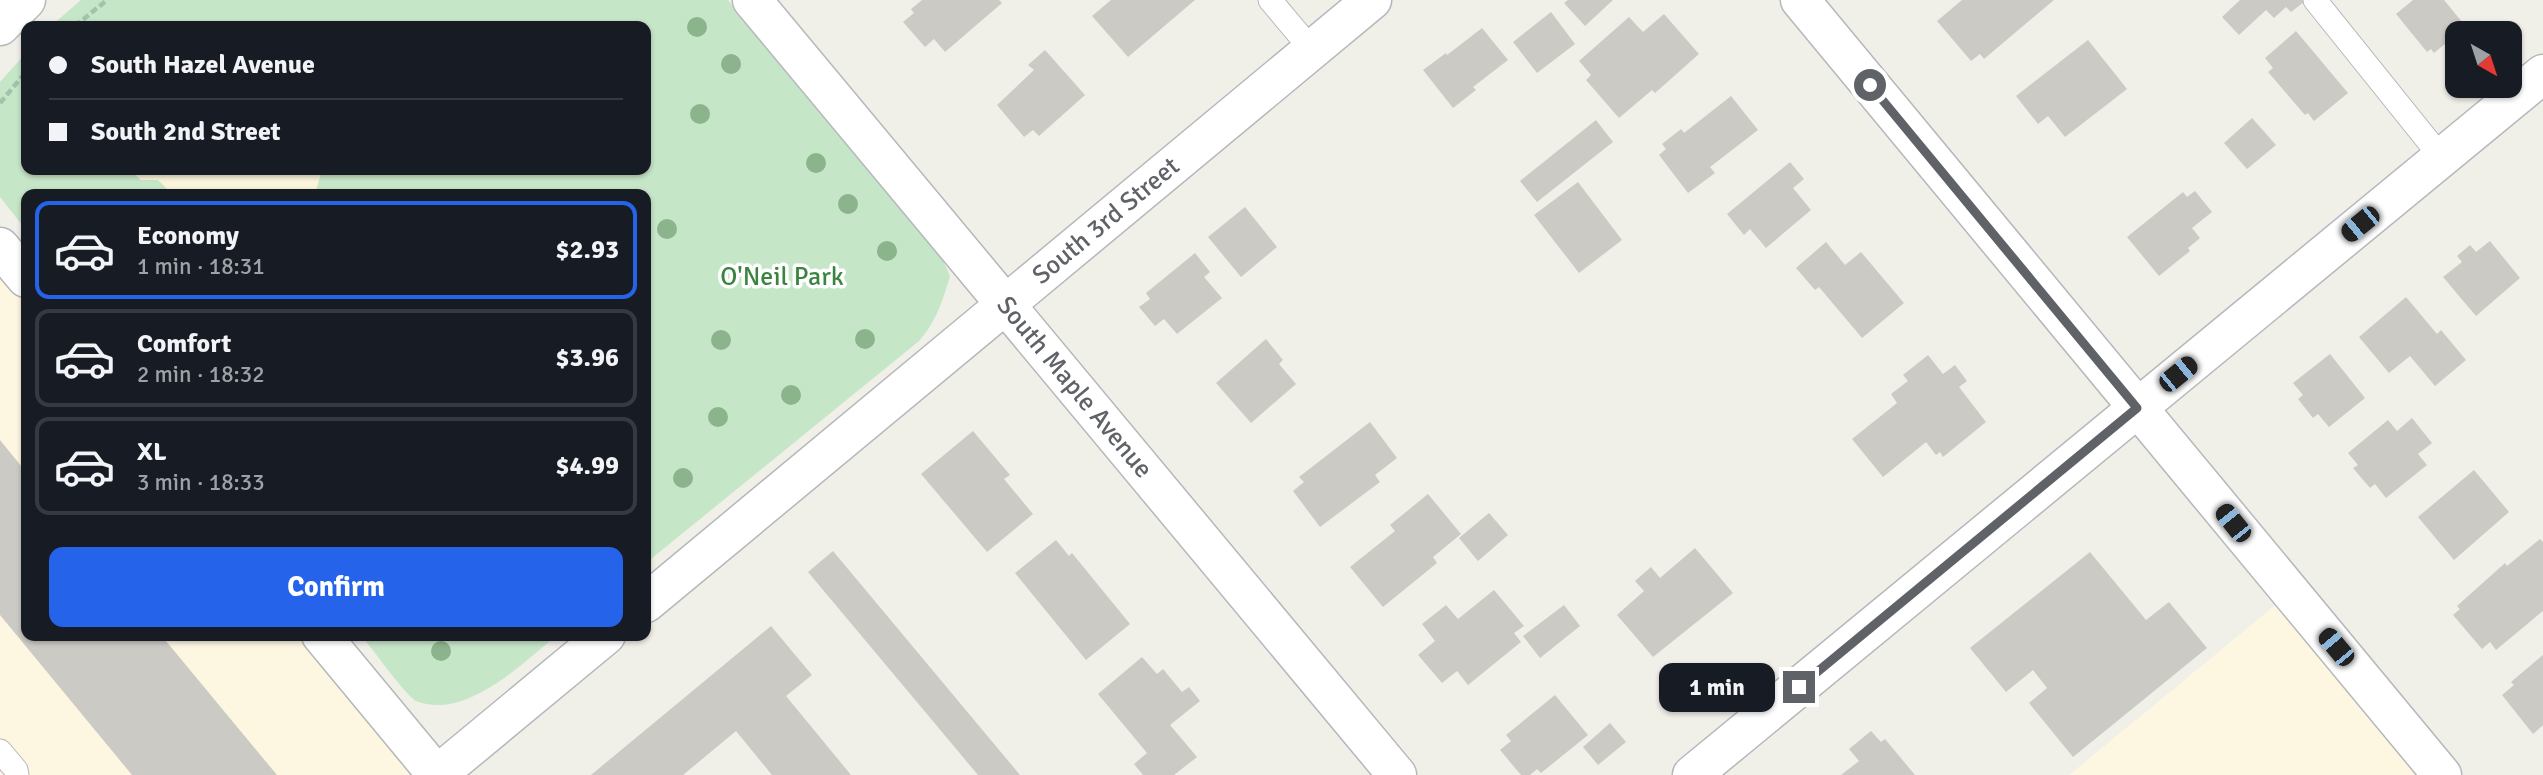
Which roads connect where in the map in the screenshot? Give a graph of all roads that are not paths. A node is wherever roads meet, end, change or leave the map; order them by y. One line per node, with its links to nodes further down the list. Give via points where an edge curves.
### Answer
1 (26, 0): 7 (street)
2 (752, 0): 13 (street, South Maple Avenue)
3 (1270, 0): 8 (lane)
4 (1372, 0): 8 (street, South 3rd Street)
5 (1800, 0): 14 (street)
6 (2315, 0): 10 (lane)
7 (0, 26)
8 (1312, 50): 13 (street, South 3rd Street)
9 (2543, 74): 10 (street)
10 (2441, 157): 14 (street)
11 (0, 247): 12 (street)
12 (21, 272)
13 (1005, 304): 15 (street, South 3rd Street); 21 (street, South Maple Avenue)
14 (2137, 408): 22 (street); 23 (street)
15 (651, 599)
16 (326, 641): 20 (street)
17 (599, 641): 20 (street)
18 (0, 751): 19 (lane)
19 (18, 775)
20 (437, 775)
21 (1397, 775)
22 (1692, 775)
23 (2442, 775)

